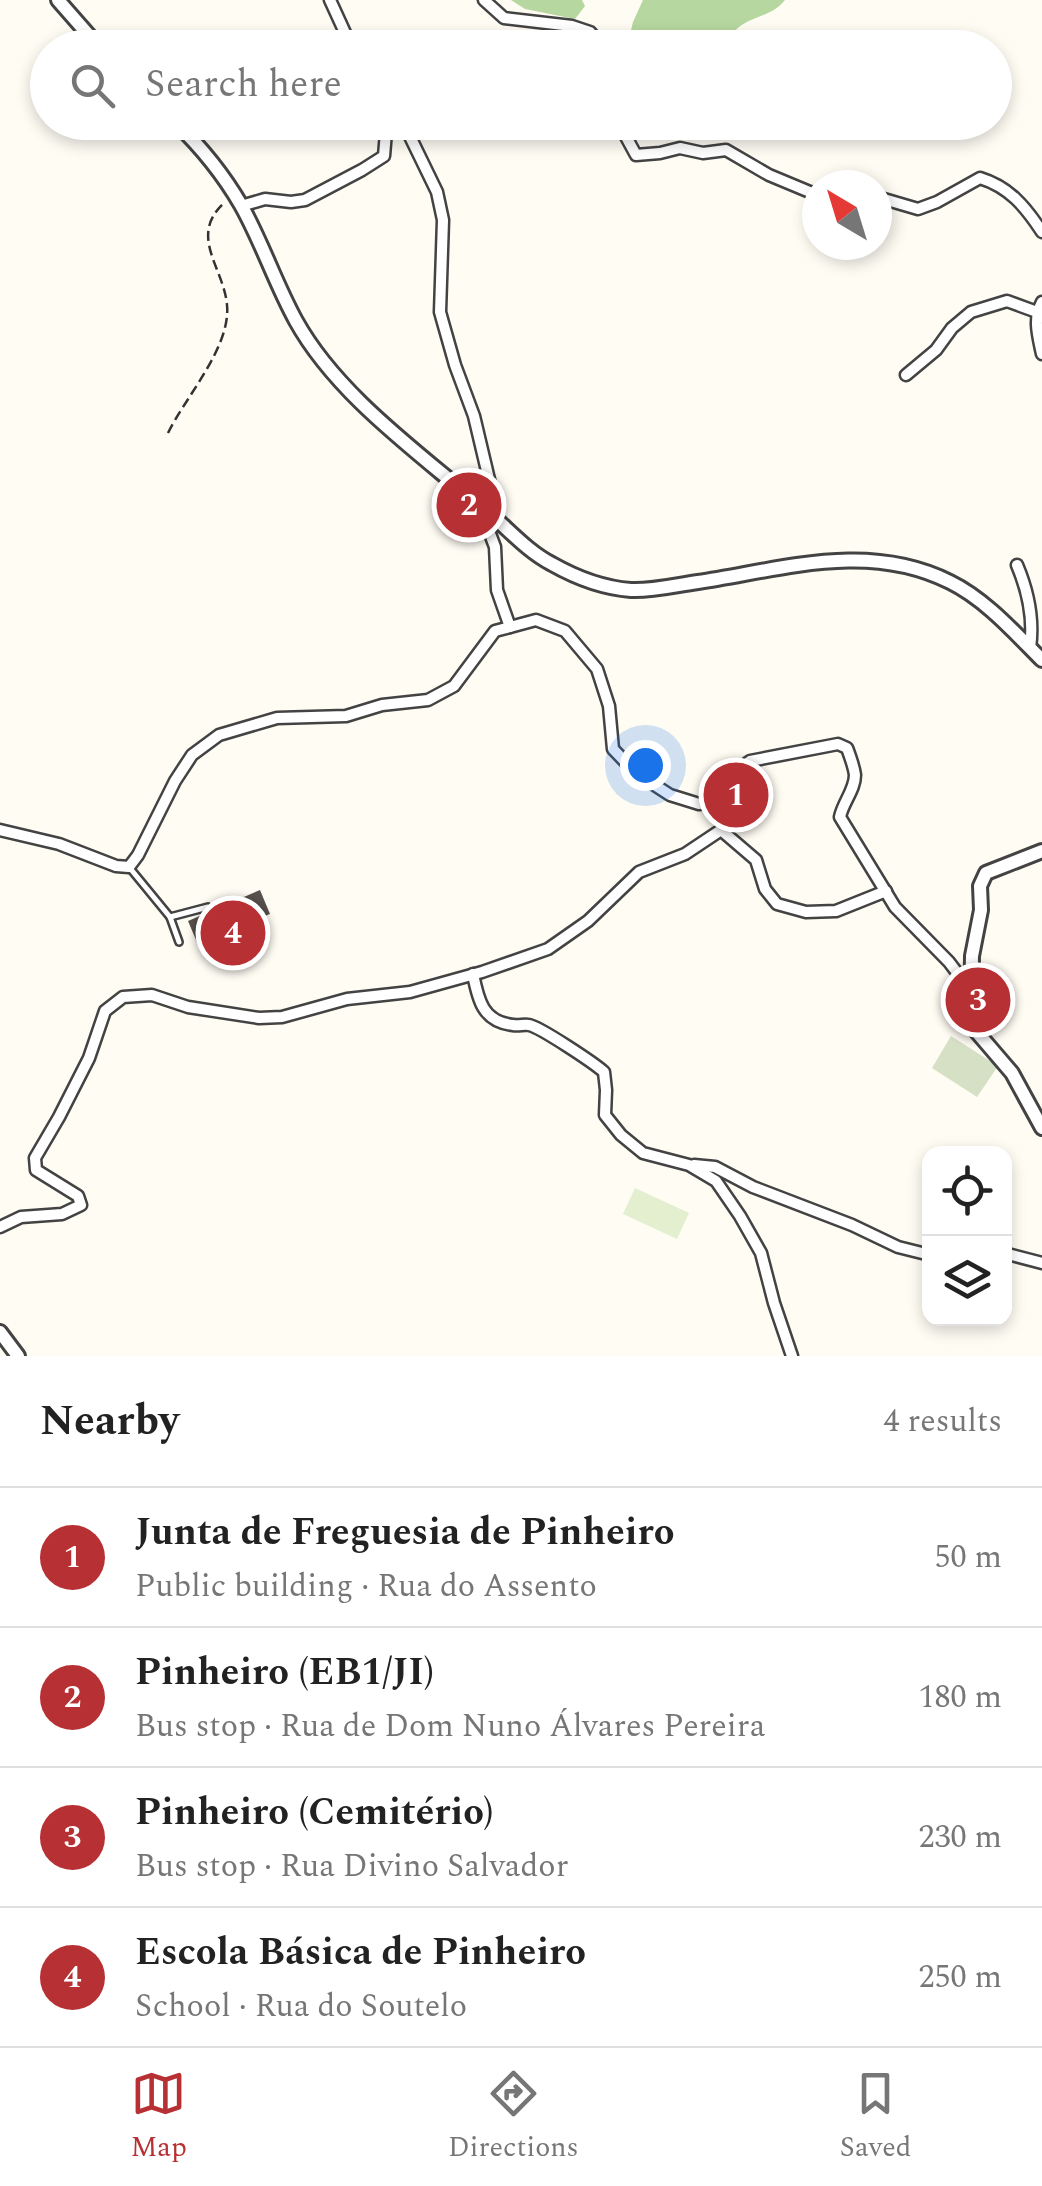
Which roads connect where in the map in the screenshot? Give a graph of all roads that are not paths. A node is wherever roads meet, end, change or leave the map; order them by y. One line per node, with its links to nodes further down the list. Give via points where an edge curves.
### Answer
1 (58, 0): 4 (street)
2 (330, 0): 5 (street)
3 (484, 0): 6 (street, via 504,18)
4 (84, 30)
5 (344, 30)
6 (584, 30)
7 (194, 140): 12 (street)
8 (385, 140): 12 (street, via 384,156 305,200)
9 (412, 140): 18 (street, via 438,192 440,312 474,416 492,492)
10 (628, 140): 11 (street, via 636,155 726,150)
11 (802, 189)
12 (238, 200): 18 (street, via 296,321 327,368)
13 (892, 201): 14 (street, via 918,209 980,178 1025,206)
14 (1042, 232)
15 (1040, 307): 16 (street); 17 (street, via 1008,301 971,312)
16 (1042, 354)
17 (906, 375)
18 (487, 510): 20 (street, via 497,590); 21 (street, via 554,566 632,590 845,559 907,566 970,594)
19 (1018, 566): 21 (street, via 1028,590)
20 (510, 627): 23 (street, via 536,620 565,631 597,669 613,749 636,774 700,804); 27 (street, via 495,631 454,686 428,700 346,716 277,718 219,735 192,755)
21 (1030, 648): 22 (street)
22 (1042, 660)
23 (717, 794): 25 (street, via 729,813); 28 (street, via 750,761 838,744 848,748 855,775 840,817)
24 (0, 830): 27 (street)
25 (721, 830): 28 (street, via 756,860 778,904 836,911); 32 (street, via 686,854 639,872 588,922 548,949)
26 (1042, 851): 33 (street, via 986,873)
27 (129, 867): 30 (lane)
28 (886, 892): 33 (street)
29 (208, 907): 30 (lane)
30 (170, 917): 31 (lane)
31 (179, 942)
32 (473, 974): 35 (street, via 486,1014 530,1025 604,1072 605,1114 622,1135 643,1152); 36 (street, via 282,1017 152,995 123,998 105,1011 35,1158 36,1170 78,1196 80,1205)
33 (971, 991): 34 (street, via 976,1031 1012,1074)
34 (1042, 1128)
35 (690, 1164): 37 (street, via 715,1167); 42 (street, via 716,1181 760,1253)
36 (0, 1227)
37 (922, 1253)
38 (1012, 1255): 39 (street)
39 (1042, 1263)
40 (0, 1332): 41 (street)
41 (16, 1355)
42 (792, 1356)

